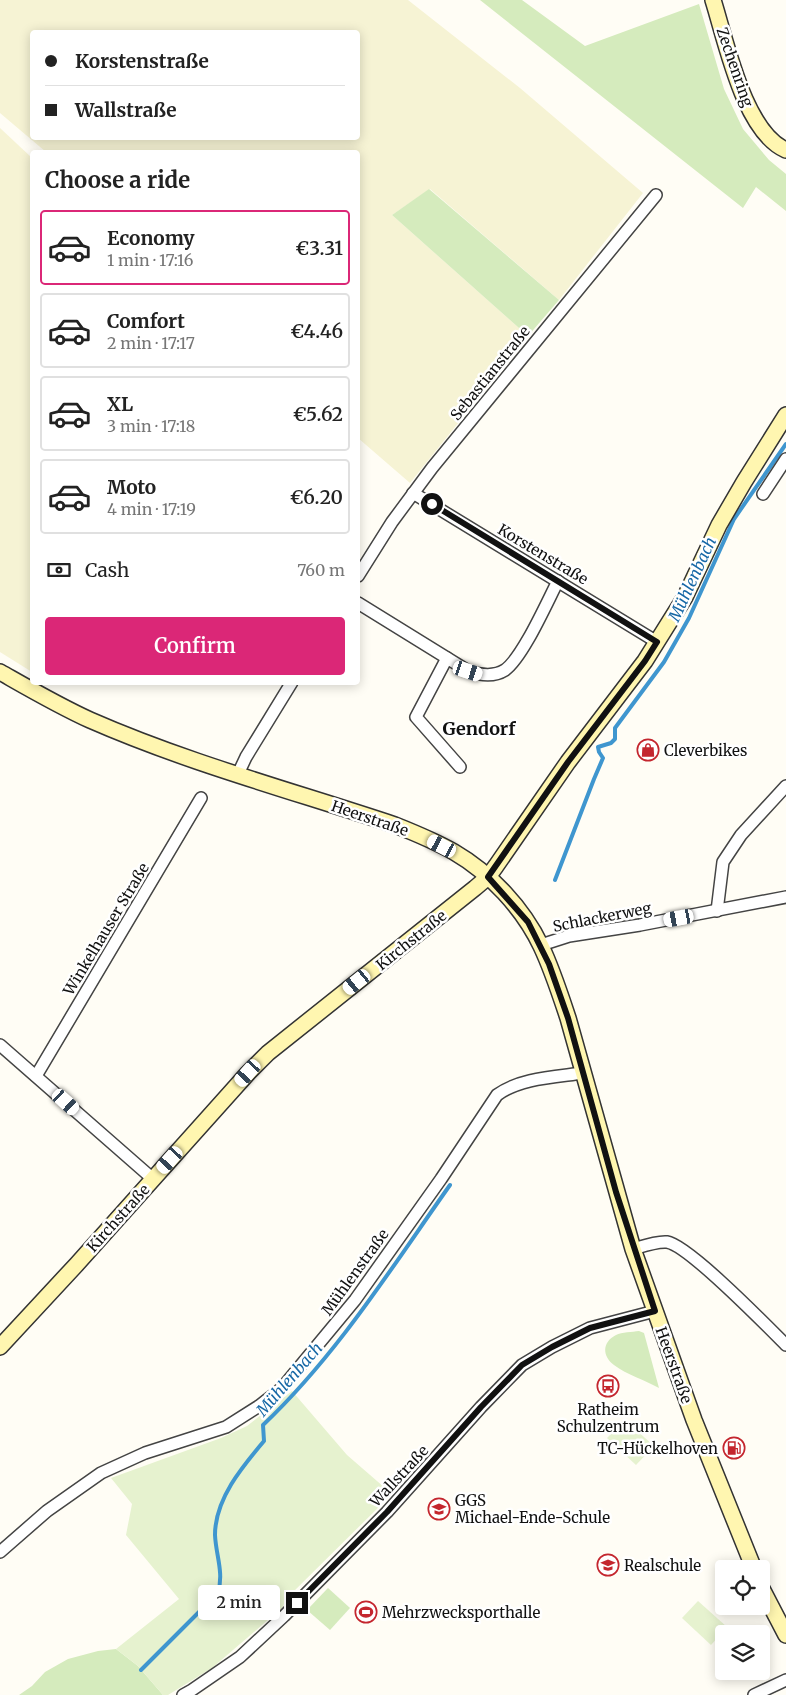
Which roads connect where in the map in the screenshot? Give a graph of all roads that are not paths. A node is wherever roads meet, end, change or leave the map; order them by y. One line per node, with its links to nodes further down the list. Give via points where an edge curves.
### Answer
1 (713, 0): 2 (main road, Zechenring, via 739,85 755,120 769,138)
2 (786, 150)
3 (656, 195): 6 (street, Sebastianstraße)
4 (786, 416): 11 (main road, Kirchstraße, via 719,525 684,597)
5 (786, 459): 7 (street)
6 (412, 493): 8 (street, Sebastianstraße); 9 (street, Korstenstraße)
7 (763, 494)
8 (360, 573)
9 (558, 581): 11 (street, Korstenstraße); 12 (street, via 516,660 504,671 480,675)
10 (360, 605): 12 (street)
11 (657, 642): 19 (main road, Kirchstraße)
12 (447, 658): 15 (street, via 416,717)
13 (0, 672): 16 (main road, Heerstraße, via 90,719)
14 (290, 685): 16 (street)
15 (460, 767)
16 (238, 774): 19 (main road, Heerstraße, via 419,835 456,853)
17 (786, 786): 21 (street, via 741,835 723,862)
18 (201, 798): 25 (street, Winkelhauser Straße)
19 (488, 877): 22 (main road, Heerstraße, via 528,922); 26 (main road, Kirchstraße, via 268,1054)
20 (786, 897): 21 (street, Schlackerweg)
21 (717, 911): 22 (street, Schlackerweg, via 576,934)
22 (541, 945): 24 (main road, Heerstraße, via 568,1018)
23 (0, 1045): 25 (street)
24 (583, 1073): 27 (main road, Heerstraße); 31 (street, Mühlenstraße, via 532,1081 507,1088 496,1096 355,1300 282,1388 226,1427 145,1453 101,1473 47,1511)
25 (36, 1076): 26 (street)
26 (153, 1179): 30 (main road, Kirchstraße)
27 (633, 1248): 28 (main road, Heerstraße); 29 (street, via 668,1242 680,1248)
28 (655, 1311): 32 (main road, Heerstraße, via 694,1420); 36 (street, Wallstraße, via 590,1328 522,1365 387,1512 284,1616 240,1657)
29 (784, 1339)
30 (0, 1347)
31 (0, 1552)
32 (750, 1560)
33 (770, 1604): 34 (main road)
34 (786, 1635)
35 (786, 1680): 37 (street)
36 (183, 1695)
37 (754, 1695)

